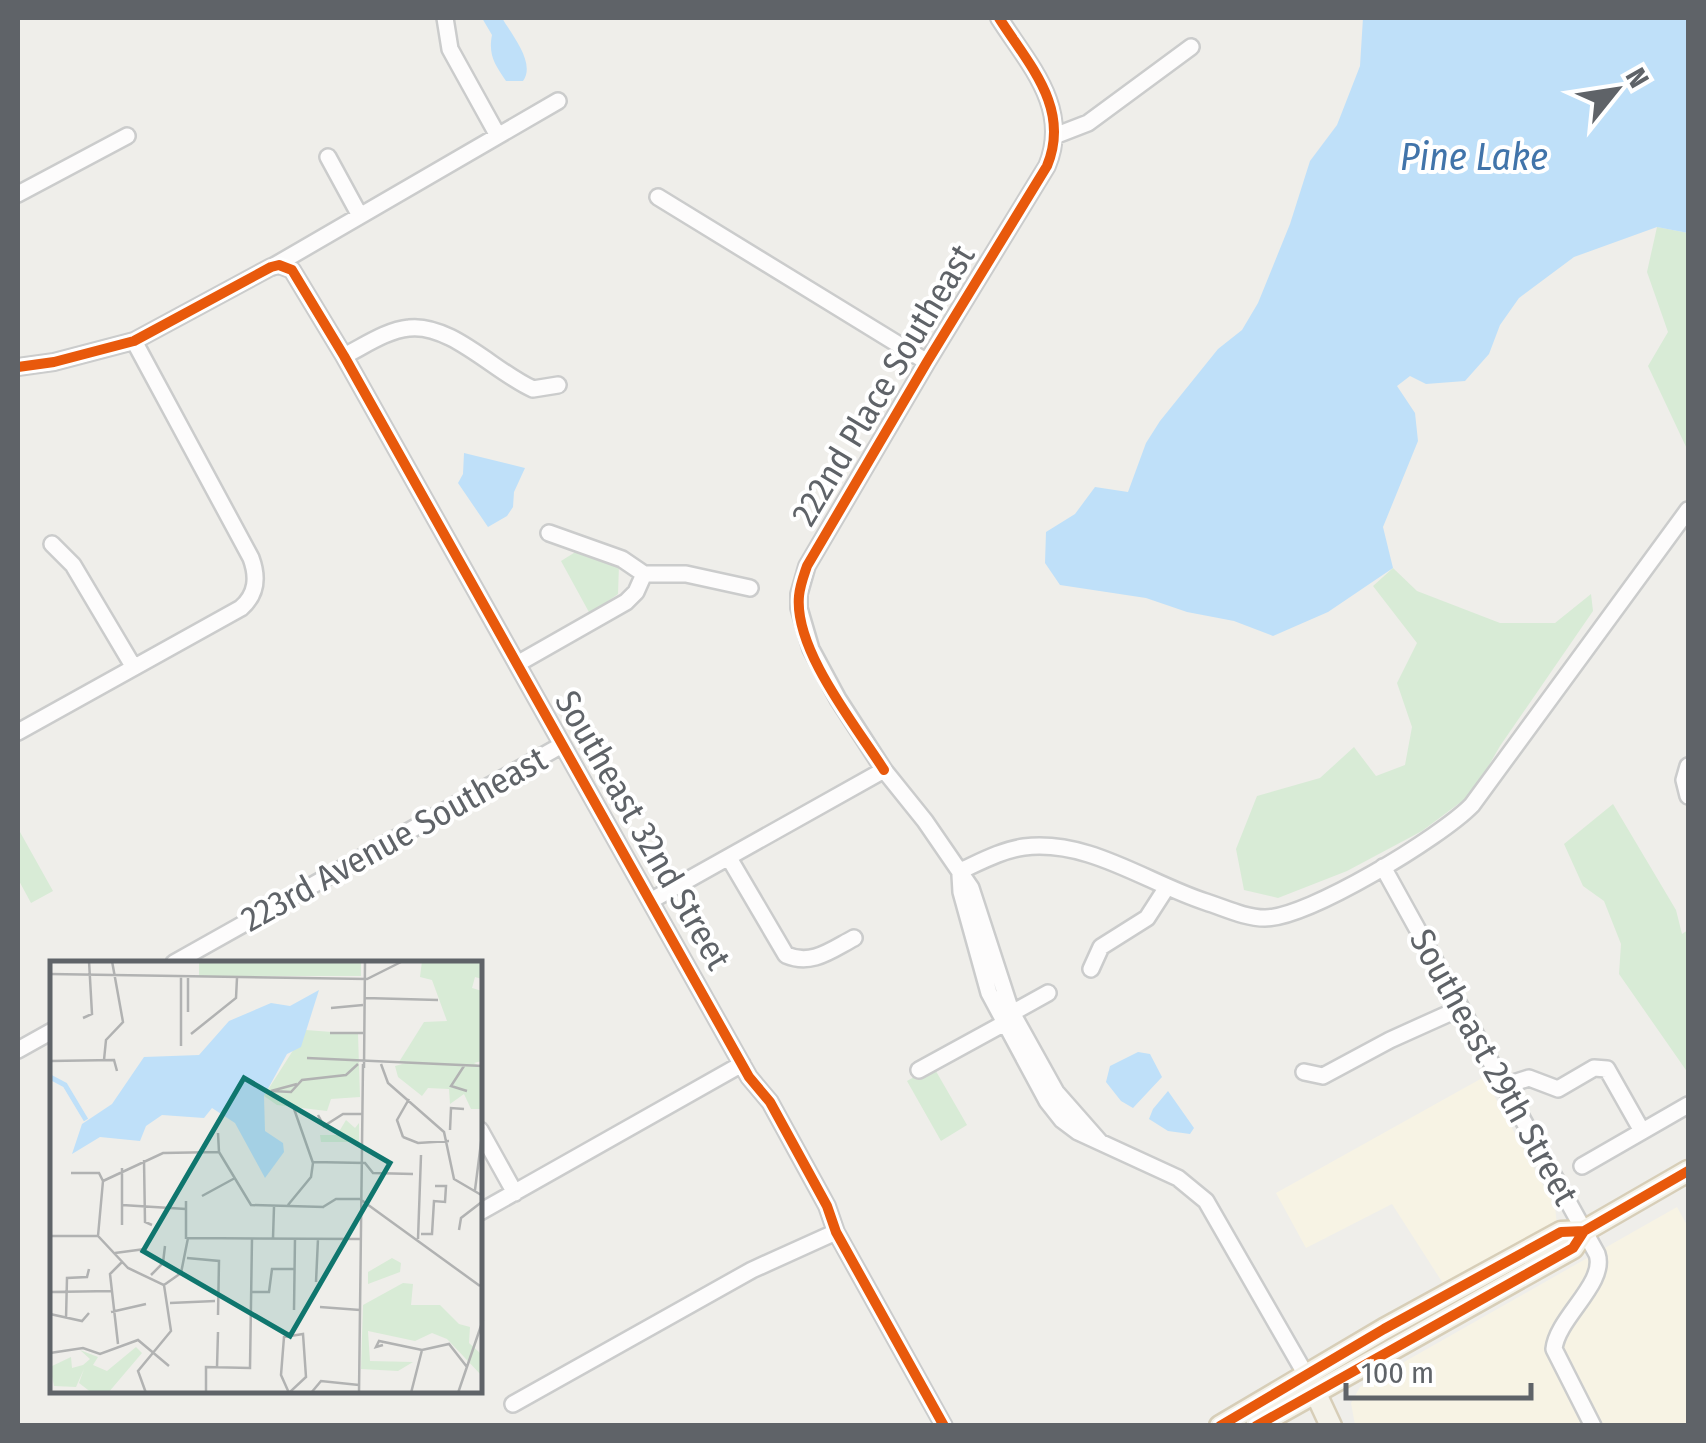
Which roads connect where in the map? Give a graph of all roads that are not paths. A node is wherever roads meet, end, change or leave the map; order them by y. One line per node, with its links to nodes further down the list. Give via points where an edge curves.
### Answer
1 (445, 18): 5 (street, via 450,50)
2 (999, 18): 7 (street, via 1046,95)
3 (1191, 46): 7 (street, via 1088,123)
4 (558, 101): 5 (street)
5 (496, 134): 11 (street)
6 (127, 136): 9 (street)
7 (1057, 136): 15 (street, 222nd Place Southeast, via 1048,166)
8 (328, 157): 11 (street)
9 (18, 194)
10 (658, 197): 15 (street)
11 (358, 214): 12 (street)
12 (279, 267): 13 (street); 14 (street, Southeast 32nd Street, via 299,278)
13 (134, 341): 16 (street); 24 (street, via 251,558 255,586 241,608)
14 (344, 356): 17 (street, via 393,332 419,328 457,342 533,389); 23 (street, Southeast 32nd Street)
15 (927, 362): 28 (street, 222nd Place Southeast, via 799,594 802,625 822,671)
16 (18, 367)
17 (558, 384)
18 (1688, 510): 31 (street, via 1472,805)
19 (549, 533): 21 (street, via 622,558)
20 (52, 544): 24 (street, via 74,565)
21 (644, 574): 22 (street, via 686,574); 23 (street, via 626,602)
22 (750, 588)
23 (517, 664): 26 (street, Southeast 32nd Street)
24 (133, 666): 25 (street)
25 (18, 732)
26 (562, 745): 34 (street, Southeast 32nd Street); 36 (street, 223rd Avenue Southeast)
27 (1688, 766): 29 (street)
28 (884, 770): 30 (street); 32 (street, 222nd Place Southeast)
29 (1688, 796)
30 (729, 858): 34 (street); 35 (street, via 786,955 814,958)
31 (1383, 868): 33 (street, via 1295,911 1265,918); 39 (street, Southeast 29th Street)
32 (960, 871): 33 (street, via 1023,848 1064,848); 40 (street, via 982,972)
33 (1167, 887): 37 (street, via 1146,918 1101,946)
34 (652, 900): 43 (street, Southeast 32nd Street)
35 (854, 938)
36 (178, 961)
37 (1091, 969)
38 (1048, 993): 40 (street)
39 (1461, 1008): 45 (street, via 1323,1076); 46 (street, Southeast 29th Street)
40 (1008, 1018): 44 (street); 56 (street, via 1038,1087 1062,1120 1178,1178 1206,1201)
41 (50, 1032): 42 (street)
42 (18, 1050)
43 (742, 1064): 52 (street); 55 (street, Southeast 32nd Street, via 777,1115)
44 (920, 1070)
45 (1304, 1072)
46 (1504, 1086): 48 (street, via 1529,1078 1558,1089 1594,1068 1607,1069); 54 (street, Southeast 29th Street)
47 (1688, 1105): 48 (street)
48 (1642, 1131): 50 (street)
49 (482, 1134): 52 (street)
50 (1582, 1166)
51 (1688, 1171): 54 (main road)
52 (514, 1193): 53 (street)
53 (482, 1211)
54 (1584, 1231): 56 (main road, via 1562,1232); 62 (street, Southeast 29th Street, via 1599,1270 1554,1349)
55 (836, 1232): 57 (street, via 736,1278); 58 (street, Southeast 32nd Street)
56 (1311, 1384): 59 (main road); 60 (main road); 61 (main road)
57 (513, 1404)
58 (944, 1426)
59 (1220, 1426)
60 (1256, 1426)
61 (1331, 1426)
62 (1593, 1426)

